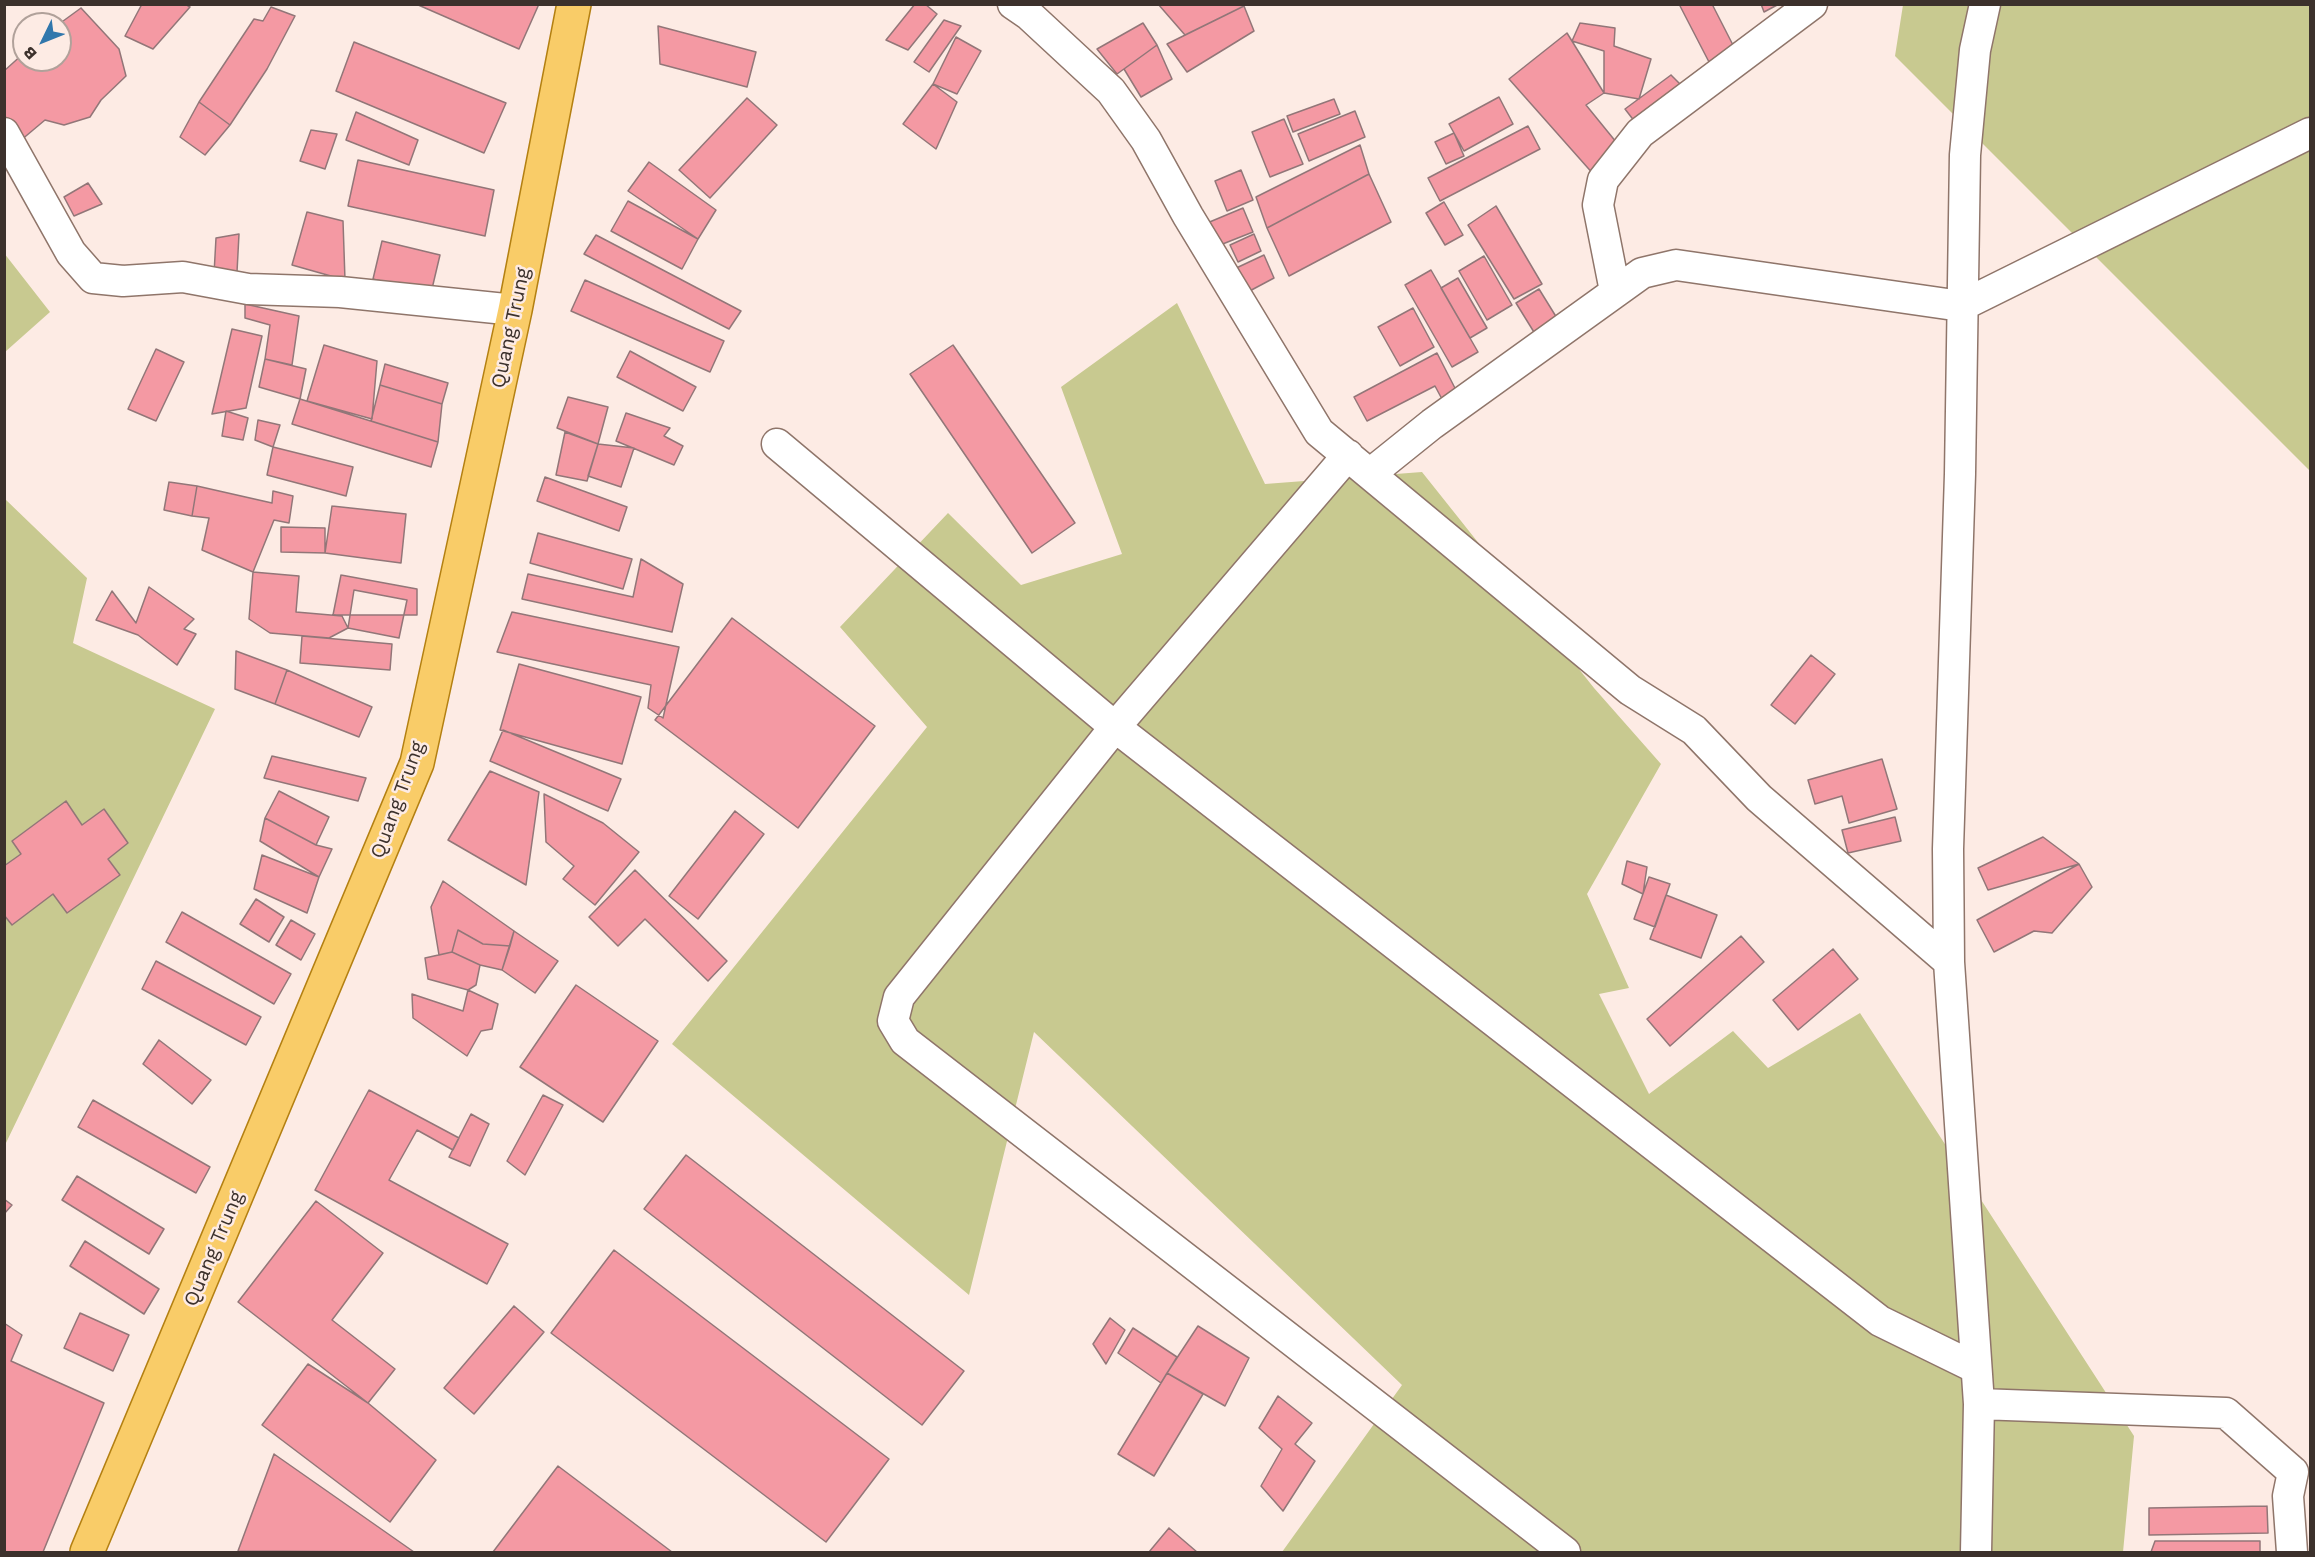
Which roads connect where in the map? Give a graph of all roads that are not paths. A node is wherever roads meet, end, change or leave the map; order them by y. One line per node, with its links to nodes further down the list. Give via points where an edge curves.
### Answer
1 (574, 4): 9 (main road, Quang Trung)
2 (1812, 4): 7 (street, via 1640,133 1603,180 1598,205)
3 (1986, 4): 8 (street, via 1975,50 1965,155)
4 (1028, 8): 11 (street, via 1111,91 1146,140 1319,432)
5 (4, 133): 9 (street, via 71,253 93,278 123,281 183,277 248,288 340,292)
6 (2310, 133): 8 (street)
7 (1615, 291): 8 (street, via 1642,273 1676,265); 11 (street, via 1432,424)
8 (1961, 306): 13 (street, via 1960,474 1948,849)
9 (515, 310): 17 (main road, Quang Trung, via 417,763)
10 (777, 444): 12 (street)
11 (1359, 464): 12 (street); 13 (street, via 1630,690 1694,730 1758,798)
12 (1115, 727): 14 (street, via 1880,1322); 18 (street, via 899,997 893,1021 905,1041)
13 (1949, 962): 14 (street)
14 (1976, 1368): 15 (street)
15 (1979, 1404): 16 (street, via 2226,1413); 19 (street)
16 (2302, 1467): 20 (street, via 2288,1496)
17 (87, 1552)
18 (1565, 1552)
19 (1976, 1552)
20 (2292, 1552)

